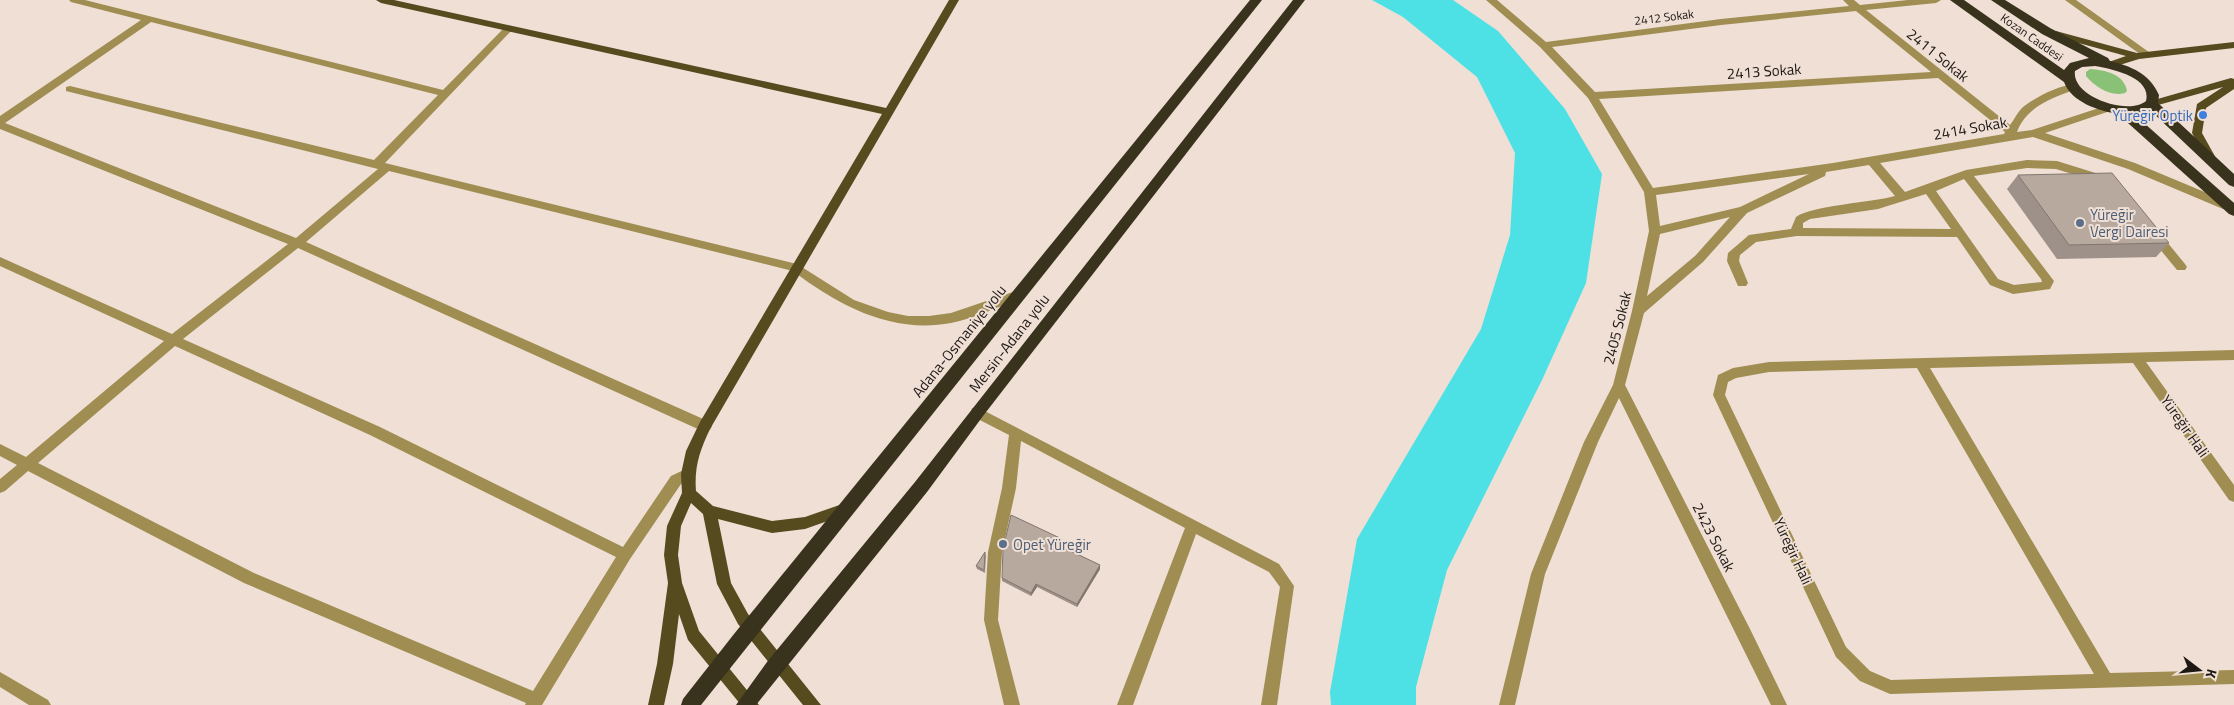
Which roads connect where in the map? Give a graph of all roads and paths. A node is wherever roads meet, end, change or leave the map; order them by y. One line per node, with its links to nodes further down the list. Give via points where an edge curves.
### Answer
1 (74, 0): 13 (street)
2 (123, 0): 13 (street)
3 (381, 0): 16 (main road)
4 (954, 0): 31 (main road)
5 (1256, 0): 56 (highway, Adana-Osmaniye yolu)
6 (1299, 0): 63 (highway, Mersin-Adana yolu)
7 (1491, 0): 18 (street, 2405 Sokak)
8 (1848, 0): 14 (street, 2411 Sokak)
9 (1936, 0): 14 (street, 2412 Sokak)
10 (1956, 0): 24 (highway, Kozan Caddesi)
11 (1997, 0): 17 (highway, Kozan Caddesi)
12 (2070, 0): 20 (street)
13 (110, 9): 15 (street)
14 (1858, 9): 18 (street, 2412 Sokak, via 1721,22); 22 (street, 2411 Sokak)
15 (149, 19): 26 (street); 32 (street)
16 (508, 29): 26 (street); 31 (main road)
17 (2046, 31): 20 (main road, via 2094,46); 21 (highway, Kozan Caddesi)
18 (1544, 45): 27 (street, 2405 Sokak)
19 (2234, 45): 20 (main road)
20 (2143, 56): 21 (main road)
21 (2110, 64): 24 (highway, via 2083,62 2074,66 2068,71); 28 (highway, Kozan Caddesi, via 2145,82 2153,97)
22 (1938, 75): 27 (street, 2413 Sokak); 34 (street, 2411 Sokak)
23 (2234, 82): 28 (main road); 36 (main road, via 2201,106 2198,133)
24 (2070, 83): 29 (highway, Kozan Caddesi, via 2094,103); 34 (street, via 2025,111)
25 (70, 89): 37 (street)
26 (445, 94): 37 (street)
27 (1592, 96): 43 (street, 2405 Sokak)
28 (2151, 104): 30 (highway, Kozan Caddesi, via 2135,111); 36 (highway)
29 (2109, 108): 30 (highway, Kozan Caddesi); 33 (street, 2414 Sokak)
30 (2123, 110): 45 (highway)
31 (888, 112): 54 (main road)
32 (0, 123): 51 (street)
33 (2033, 133): 34 (street, 2414 Sokak); 45 (street, via 2103,154)
34 (2010, 134): 35 (street, 2414 Sokak)
35 (1871, 160): 38 (street, 2414 Sokak); 44 (street)
36 (2213, 163): 40 (highway)
37 (383, 164): 51 (street); 54 (street)
38 (1833, 167): 43 (street, 2414 Sokak); 46 (street, 2414 Sokak)
39 (1966, 174): 41 (street, via 2046,164 2086,173); 42 (street); 50 (street, via 2046,277 2047,284 2013,290 1999,286)
40 (2234, 182)
41 (2112, 186)
42 (1929, 189): 44 (street); 50 (street)
43 (1650, 192): 48 (street, 2405 Sokak)
44 (1903, 197): 49 (street, via 1808,215 1800,218)
45 (2231, 209)
46 (1742, 210): 48 (street); 57 (street, 2414 Sokak, via 1699,259)
47 (2147, 225): 53 (street)
48 (1655, 231): 57 (street, 2405 Sokak)
49 (1796, 232): 50 (street); 55 (street, via 1753,238 1740,246 1733,261)
50 (1959, 232)
51 (296, 243): 58 (street); 64 (street)
52 (0, 261): 58 (street)
53 (2181, 267)
54 (797, 268): 56 (street, via 819,286 858,309 894,319 951,318); 64 (main road)
55 (1742, 283)
56 (1019, 294): 72 (highway, Adana-Osmaniye yolu)
57 (1638, 311): 62 (street, 2405 Sokak)
58 (173, 340): 67 (street); 75 (street, via 375,431)
59 (2234, 355): 60 (street, Yüreğir Hali)
60 (2136, 356): 61 (street, Yüreğir Hali); 71 (street, Yüreğir Hali)
61 (1921, 363): 82 (street); 82 (street, Yüreğir Hali, via 1769,367 1733,372 1722,379 1719,395 1841,652 1865,676 1890,687)
62 (1620, 385): 92 (street, 2405 Sokak, via 1591,442 1538,574); 93 (street, 2423 Sokak)
63 (978, 412): 65 (street); 78 (highway, Mersin-Adana yolu, via 936,469)
64 (705, 426): 68 (main road, via 693,451)
65 (1016, 432): 74 (street); 89 (street, via 1010,488 995,552 991,620)
66 (0, 450): 67 (street)
67 (27, 463): 69 (street); 83 (street, via 249,578)
68 (688, 474): 70 (main road); 75 (street, via 676,480)
69 (0, 487)
70 (689, 493): 73 (main road); 76 (main road, via 674,526 671,555)
71 (2234, 496)
72 (850, 508): 73 (main road, via 805,523 772,527); 77 (highway, Adana-Osmaniye yolu)
73 (708, 511): 77 (main road, via 724,584)
74 (1193, 524): 90 (street); 91 (street, via 1274,568 1287,586)
75 (625, 555): 83 (street)
76 (675, 583): 79 (main road, via 693,634); 86 (main road, via 665,664)
77 (750, 628): 78 (main road); 79 (highway, Adana-Osmaniye yolu)
78 (777, 662): 84 (highway, Mersin-Adana yolu); 88 (main road)
79 (719, 666): 84 (main road); 87 (highway, Adana-Osmaniye yolu)
80 (2234, 677): 82 (street, Yüreğir Hali)
81 (0, 679): 85 (street)
82 (2106, 681)
83 (534, 702)
84 (748, 704)
85 (43, 705)
86 (656, 705)
87 (690, 705)
88 (813, 705)
89 (1012, 705)
90 (1125, 705)
91 (1269, 705)
92 (1507, 705)
93 (1778, 705)

